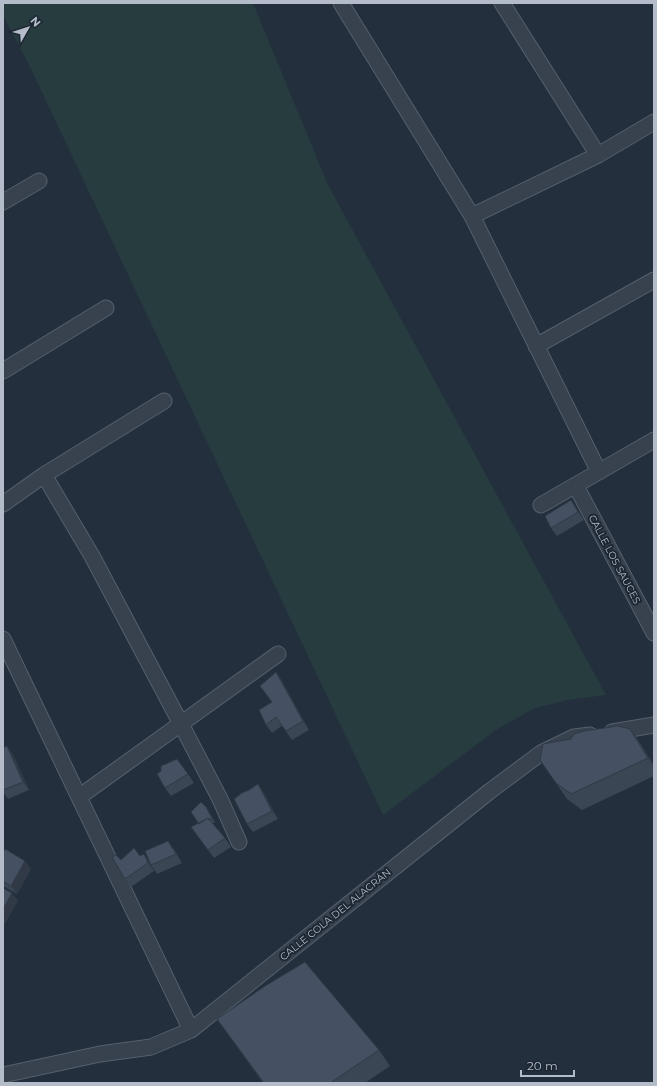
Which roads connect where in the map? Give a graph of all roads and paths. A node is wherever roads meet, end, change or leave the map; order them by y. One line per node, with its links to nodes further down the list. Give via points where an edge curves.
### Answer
1 (341, 3): 7 (street)
2 (502, 3): 4 (street)
3 (654, 122): 4 (street)
4 (598, 155): 7 (street)
5 (39, 181): 6 (street)
6 (3, 202)
7 (472, 216): 10 (street)
8 (654, 280): 10 (street)
9 (106, 308): 11 (street)
10 (536, 346): 14 (street)
11 (3, 371)
12 (164, 401): 15 (street)
13 (654, 440): 14 (street)
14 (599, 472): 16 (street)
15 (44, 475): 17 (street); 22 (street, via 96,563)
16 (576, 486): 18 (street); 19 (street, CALLE LOS SAUCES)
17 (3, 504)
18 (541, 506)
19 (654, 633)
20 (3, 639): 24 (street)
21 (278, 654): 22 (street)
22 (181, 724): 24 (street); 25 (street)
23 (654, 725): 26 (street, CALLE COLA DEL ALACRÁN, via 574,737 541,753)
24 (79, 797): 26 (street)
25 (239, 842)
26 (191, 1030): 27 (street, CALLE COLA DEL ALACRÁN, via 151,1047 100,1054)
27 (3, 1075)

